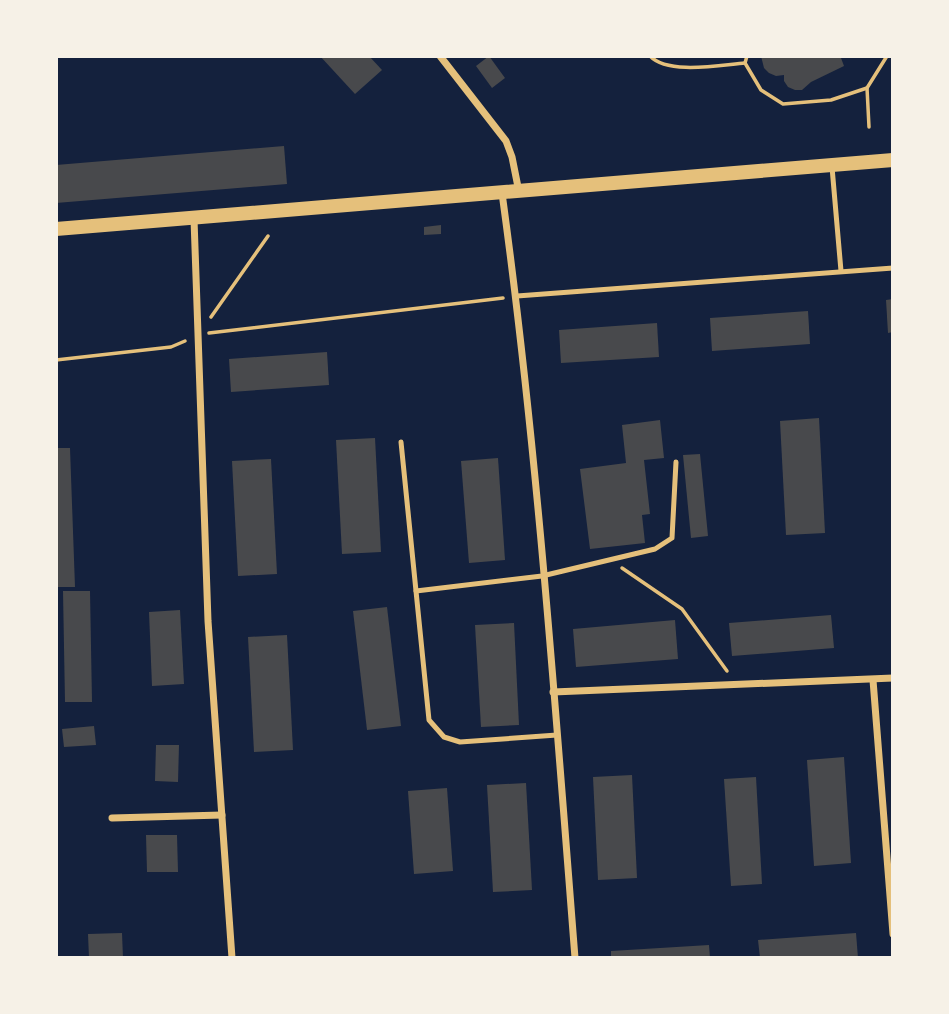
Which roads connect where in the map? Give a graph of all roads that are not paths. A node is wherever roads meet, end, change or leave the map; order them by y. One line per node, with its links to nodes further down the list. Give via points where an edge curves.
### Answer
1 (445, 58): 4 (street, via 506,141)
2 (893, 160): 3 (main road)
3 (832, 165): 4 (main road); 9 (lane)
4 (519, 192): 5 (main road)
5 (502, 193): 6 (main road); 10 (street)
6 (194, 219): 7 (main road); 19 (street, via 208,621)
7 (56, 229)
8 (893, 268): 9 (lane)
9 (841, 271): 10 (lane)
10 (517, 296): 13 (street)
11 (401, 442): 14 (lane)
12 (676, 462): 13 (lane, via 673,538 655,549)
13 (542, 576): 14 (lane); 17 (street)
14 (416, 591): 18 (lane, via 429,720 444,737 460,742)
15 (893, 678): 16 (street)
16 (873, 680): 17 (street); 21 (street)
17 (554, 692): 18 (street)
18 (557, 735): 23 (street)
19 (222, 816): 20 (street); 22 (street)
20 (112, 818)
21 (893, 934)
22 (232, 958)
23 (575, 958)

